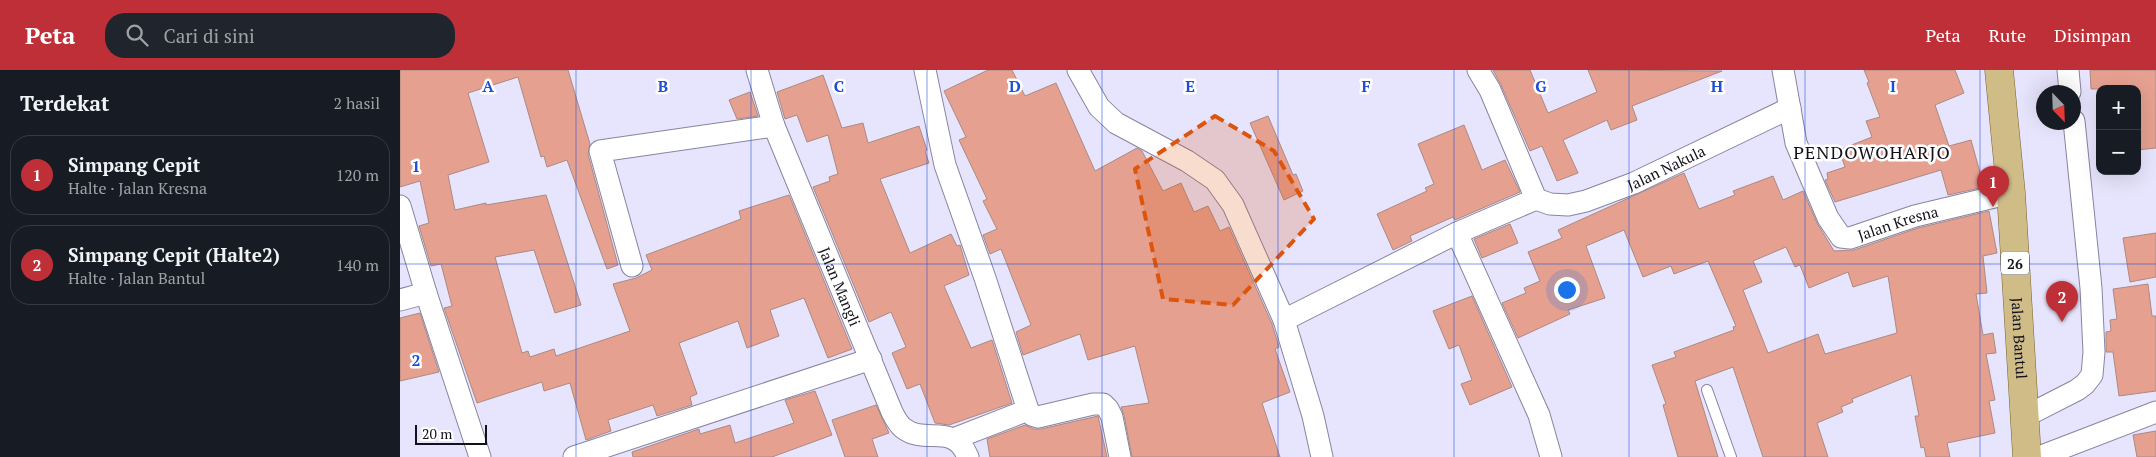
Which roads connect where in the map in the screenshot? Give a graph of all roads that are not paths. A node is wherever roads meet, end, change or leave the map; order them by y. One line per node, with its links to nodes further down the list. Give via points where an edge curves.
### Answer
1 (757, 70): 10 (street, Jalan Mangli)
2 (925, 70): 22 (street, via 945,165 986,278)
3 (1078, 70): 19 (street, via 1099,107 1116,123 1215,180 1233,205)
4 (1478, 70): 13 (street, via 1490,90)
5 (1784, 70): 9 (street, Jalan Kresna)
6 (1999, 70): 12 (main road, Jalan Bantul / 26)
7 (2068, 70): 8 (street)
8 (2069, 85)
9 (1790, 108): 12 (street, Jalan Kresna, via 1796,143 1828,218 1841,237 1850,238 1915,216); 13 (street, Jalan Nakula, via 1634,183 1586,201 1568,205)
10 (774, 126): 16 (street, via 600,151); 20 (street, Jalan Mangli)
11 (2075, 130): 24 (street, via 2091,288 2092,375 2077,390)
12 (2010, 193): 24 (main road, Jalan Bantul / 26)
13 (1536, 199): 15 (street)
14 (400, 206): 17 (street)
15 (1457, 233): 19 (street); 32 (street, via 1539,415)
16 (632, 266)
17 (426, 293): 18 (street); 27 (street)
18 (400, 300)
19 (1284, 320): 31 (street)
20 (871, 359): 25 (street, Jalan Mangli, via 892,412 905,430); 26 (street)
21 (1707, 390): 33 (lane)
22 (1028, 410): 25 (street); 30 (street, via 1038,417 1103,404 1112,417)
23 (2156, 412): 35 (street)
24 (2024, 417): 34 (main road, Jalan Bantul / 26)
25 (956, 438): 29 (street)
26 (599, 453): 28 (street)
27 (480, 457)
28 (574, 457)
29 (968, 457)
30 (1120, 457)
31 (1322, 457)
32 (1551, 457)
33 (1731, 457)
34 (2027, 457)
35 (2039, 457)

